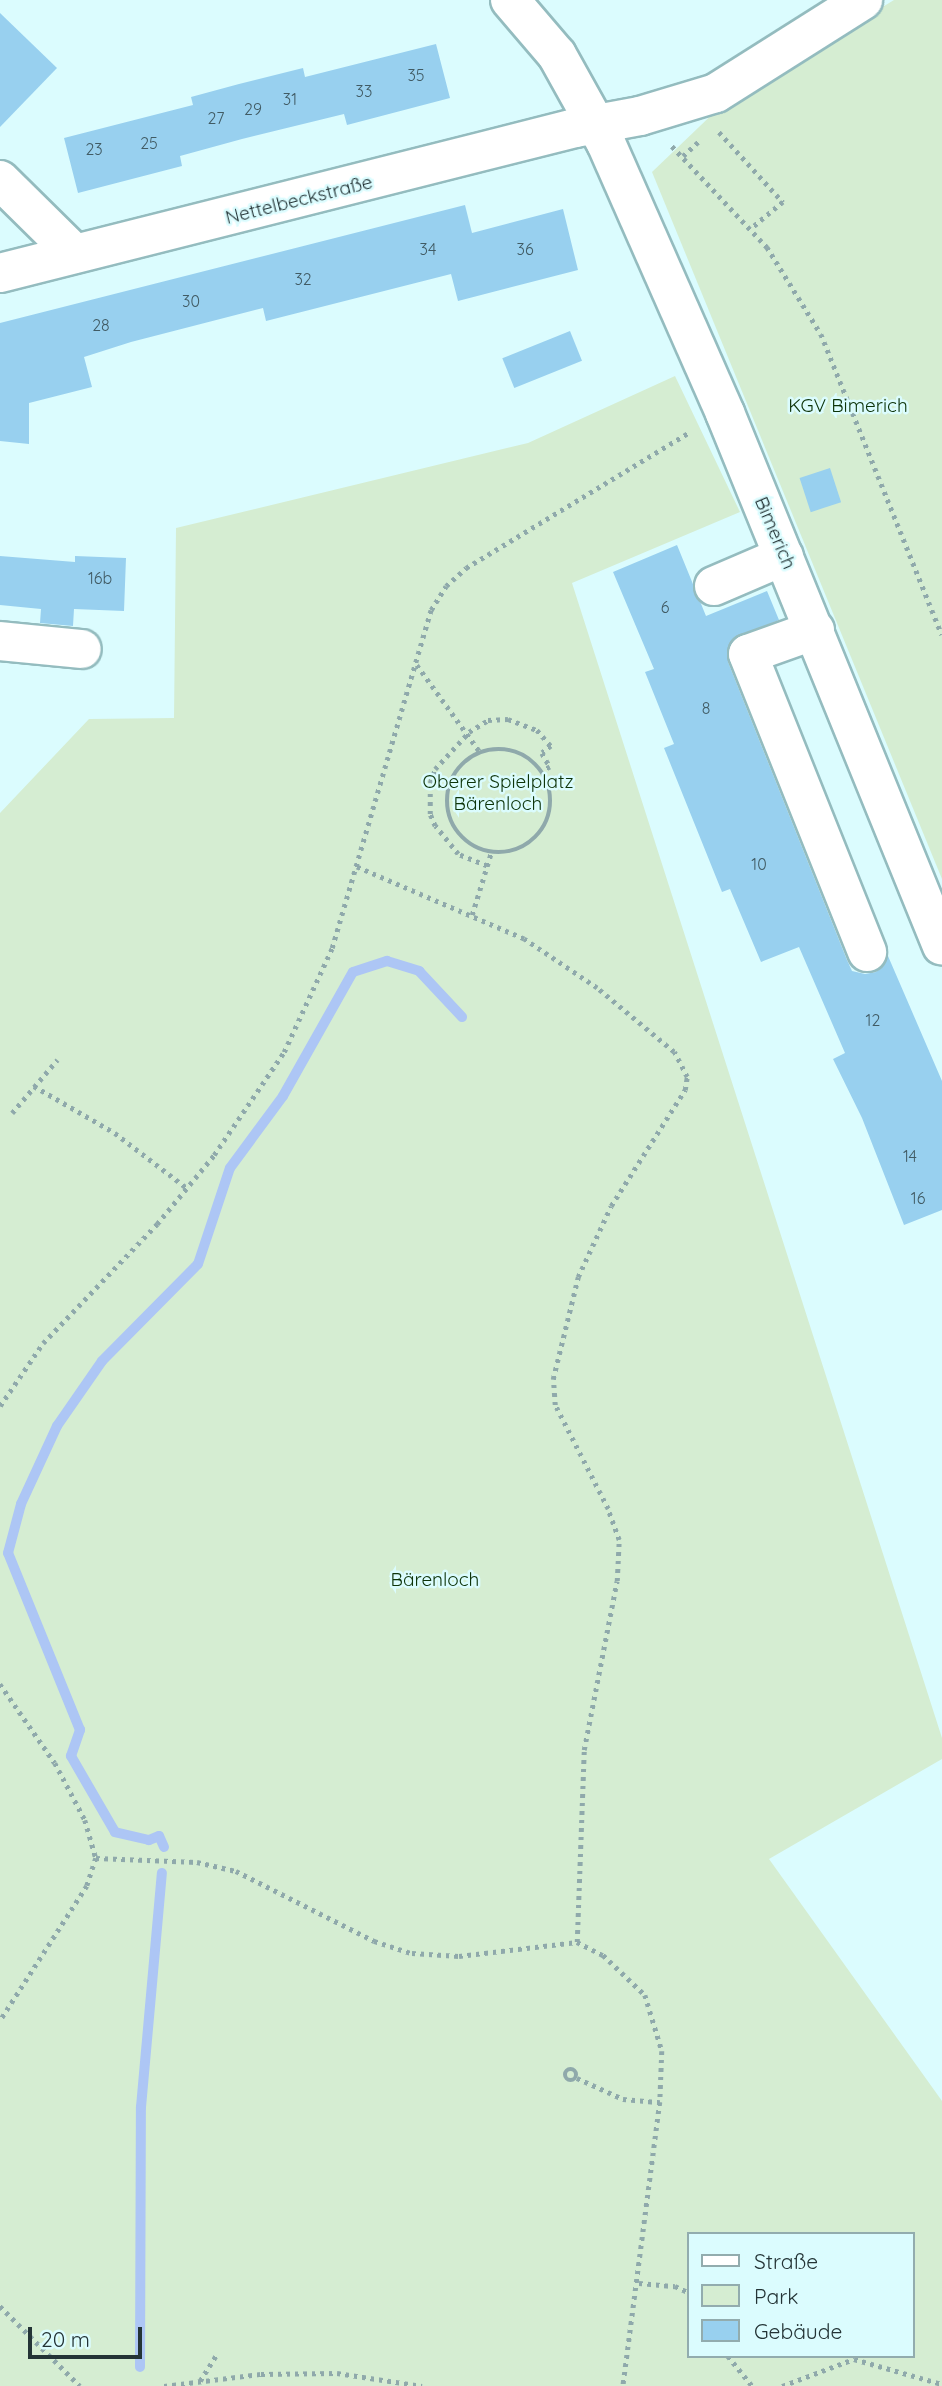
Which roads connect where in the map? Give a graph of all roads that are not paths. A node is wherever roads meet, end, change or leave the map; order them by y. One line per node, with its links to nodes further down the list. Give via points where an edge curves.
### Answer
1 (510, 0): 3 (street, Bimerich, via 557,55)
2 (863, 0): 3 (street, Nettelbeckstraße, via 716,93 640,117)
3 (597, 124): 5 (street, Nettelbeckstraße); 7 (street, Bimerich)
4 (0, 180): 5 (street)
5 (75, 254): 6 (street, Nettelbeckstraße)
6 (0, 272)
7 (784, 556): 8 (street); 9 (street, Bimerich)
8 (714, 586)
9 (815, 630): 12 (street, Bimerich); 13 (street, via 748,654)
10 (0, 641): 11 (street)
11 (82, 649)
12 (942, 946)
13 (867, 952)

